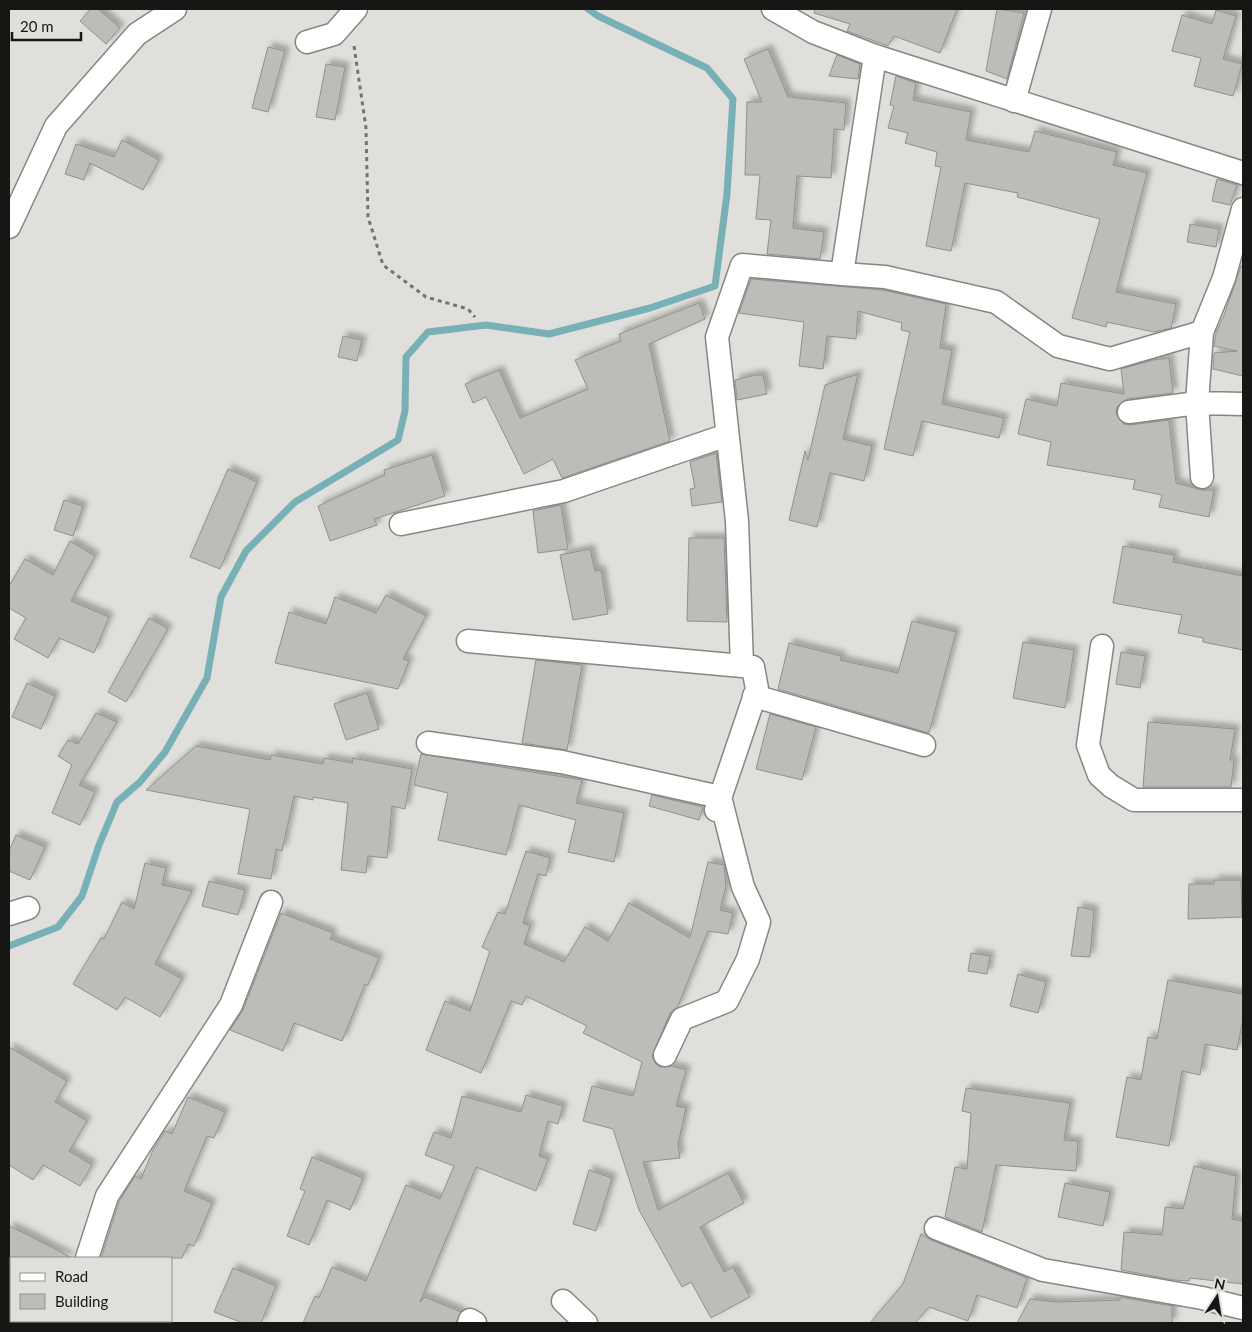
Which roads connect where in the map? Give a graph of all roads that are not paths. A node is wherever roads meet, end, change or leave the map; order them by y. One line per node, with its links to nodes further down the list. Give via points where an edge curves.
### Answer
1 (175, 9): 10 (street, via 137,34 56,126)
2 (773, 9): 6 (street, via 813,32)
3 (1040, 9): 7 (street)
4 (353, 12): 5 (street, via 334,34)
5 (307, 42)
6 (875, 56): 7 (street); 11 (street)
7 (1014, 101): 8 (street)
8 (1243, 173)
9 (1243, 209): 12 (street, via 1224,278)
10 (9, 228)
11 (842, 274): 12 (street, via 886,277 996,302 1058,346 1110,359); 16 (street, via 742,264 717,338)
12 (1202, 332): 13 (street)
13 (1197, 403): 14 (street); 15 (street); 17 (street)
14 (1243, 404)
15 (1129, 412)
16 (727, 435): 18 (street, via 564,491); 21 (street, via 737,521)
17 (1202, 477)
18 (401, 524)
19 (468, 641): 21 (street)
20 (1102, 646): 26 (street, via 1088,745 1099,775 1134,800)
21 (742, 666): 22 (street, via 753,667 757,688)
22 (754, 696): 24 (street); 25 (street)
23 (428, 744): 25 (street, via 562,762)
24 (924, 745)
25 (720, 797): 27 (street); 29 (street, via 743,888 759,922 748,959 727,1001 682,1019)
26 (1243, 800)
27 (713, 821)
28 (271, 902): 31 (street, via 231,1005 107,1196)
29 (665, 1056)
30 (936, 1228): 33 (street, via 1043,1270)
31 (87, 1257)
32 (563, 1301): 36 (street)
33 (1243, 1308)
34 (469, 1323): 35 (street, via 470,1320)
35 (475, 1323)
36 (586, 1323)

